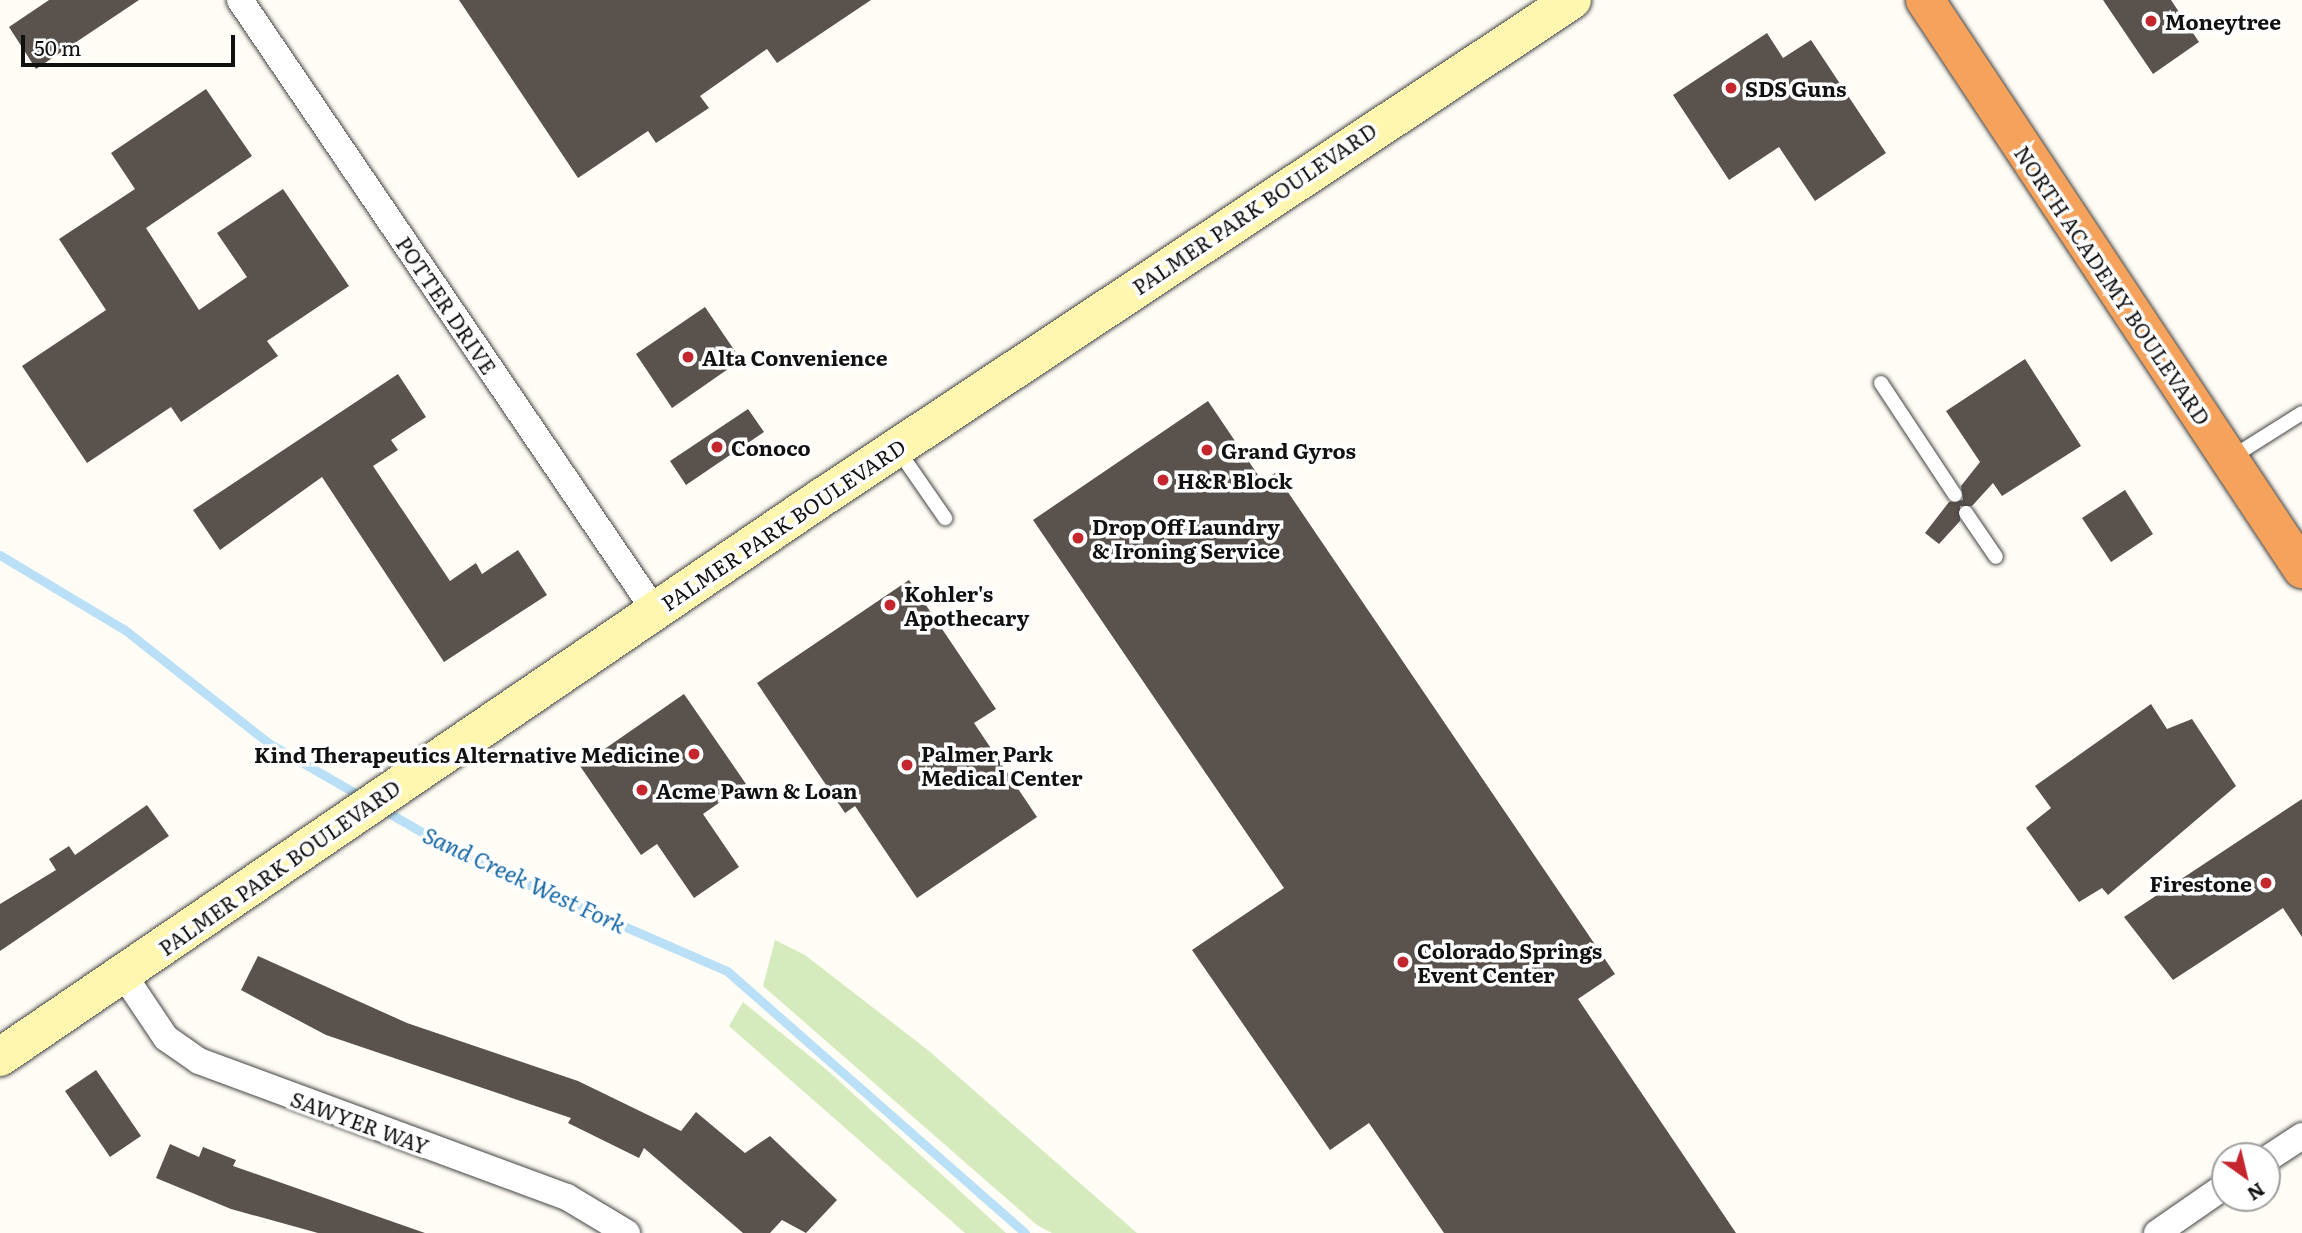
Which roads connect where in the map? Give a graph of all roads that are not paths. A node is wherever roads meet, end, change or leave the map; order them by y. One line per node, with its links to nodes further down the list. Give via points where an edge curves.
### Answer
1 (240, 0): 13 (street, POTTER DRIVE)
2 (1572, 0): 6 (main road, PALMER PARK BOULEVARD)
3 (1925, 0): 7 (highway, NORTH ACADEMY BOULEVARD)
4 (1881, 383): 8 (lane)
5 (2302, 413): 7 (lane)
6 (897, 447): 10 (lane); 13 (main road, PALMER PARK BOULEVARD)
7 (2229, 460): 12 (highway, NORTH ACADEMY BOULEVARD)
8 (1955, 495)
9 (1966, 513): 11 (lane)
10 (945, 518)
11 (1996, 557)
12 (2302, 569)
13 (655, 611): 14 (main road, PALMER PARK BOULEVARD)
14 (123, 974): 15 (main road, PALMER PARK BOULEVARD); 19 (street, SAWYER WAY, via 166,1038 200,1061 567,1197)
15 (0, 1057)
16 (2302, 1136): 17 (street)
17 (2281, 1150)
18 (2211, 1196): 20 (street)
19 (627, 1233)
20 (2157, 1233)

